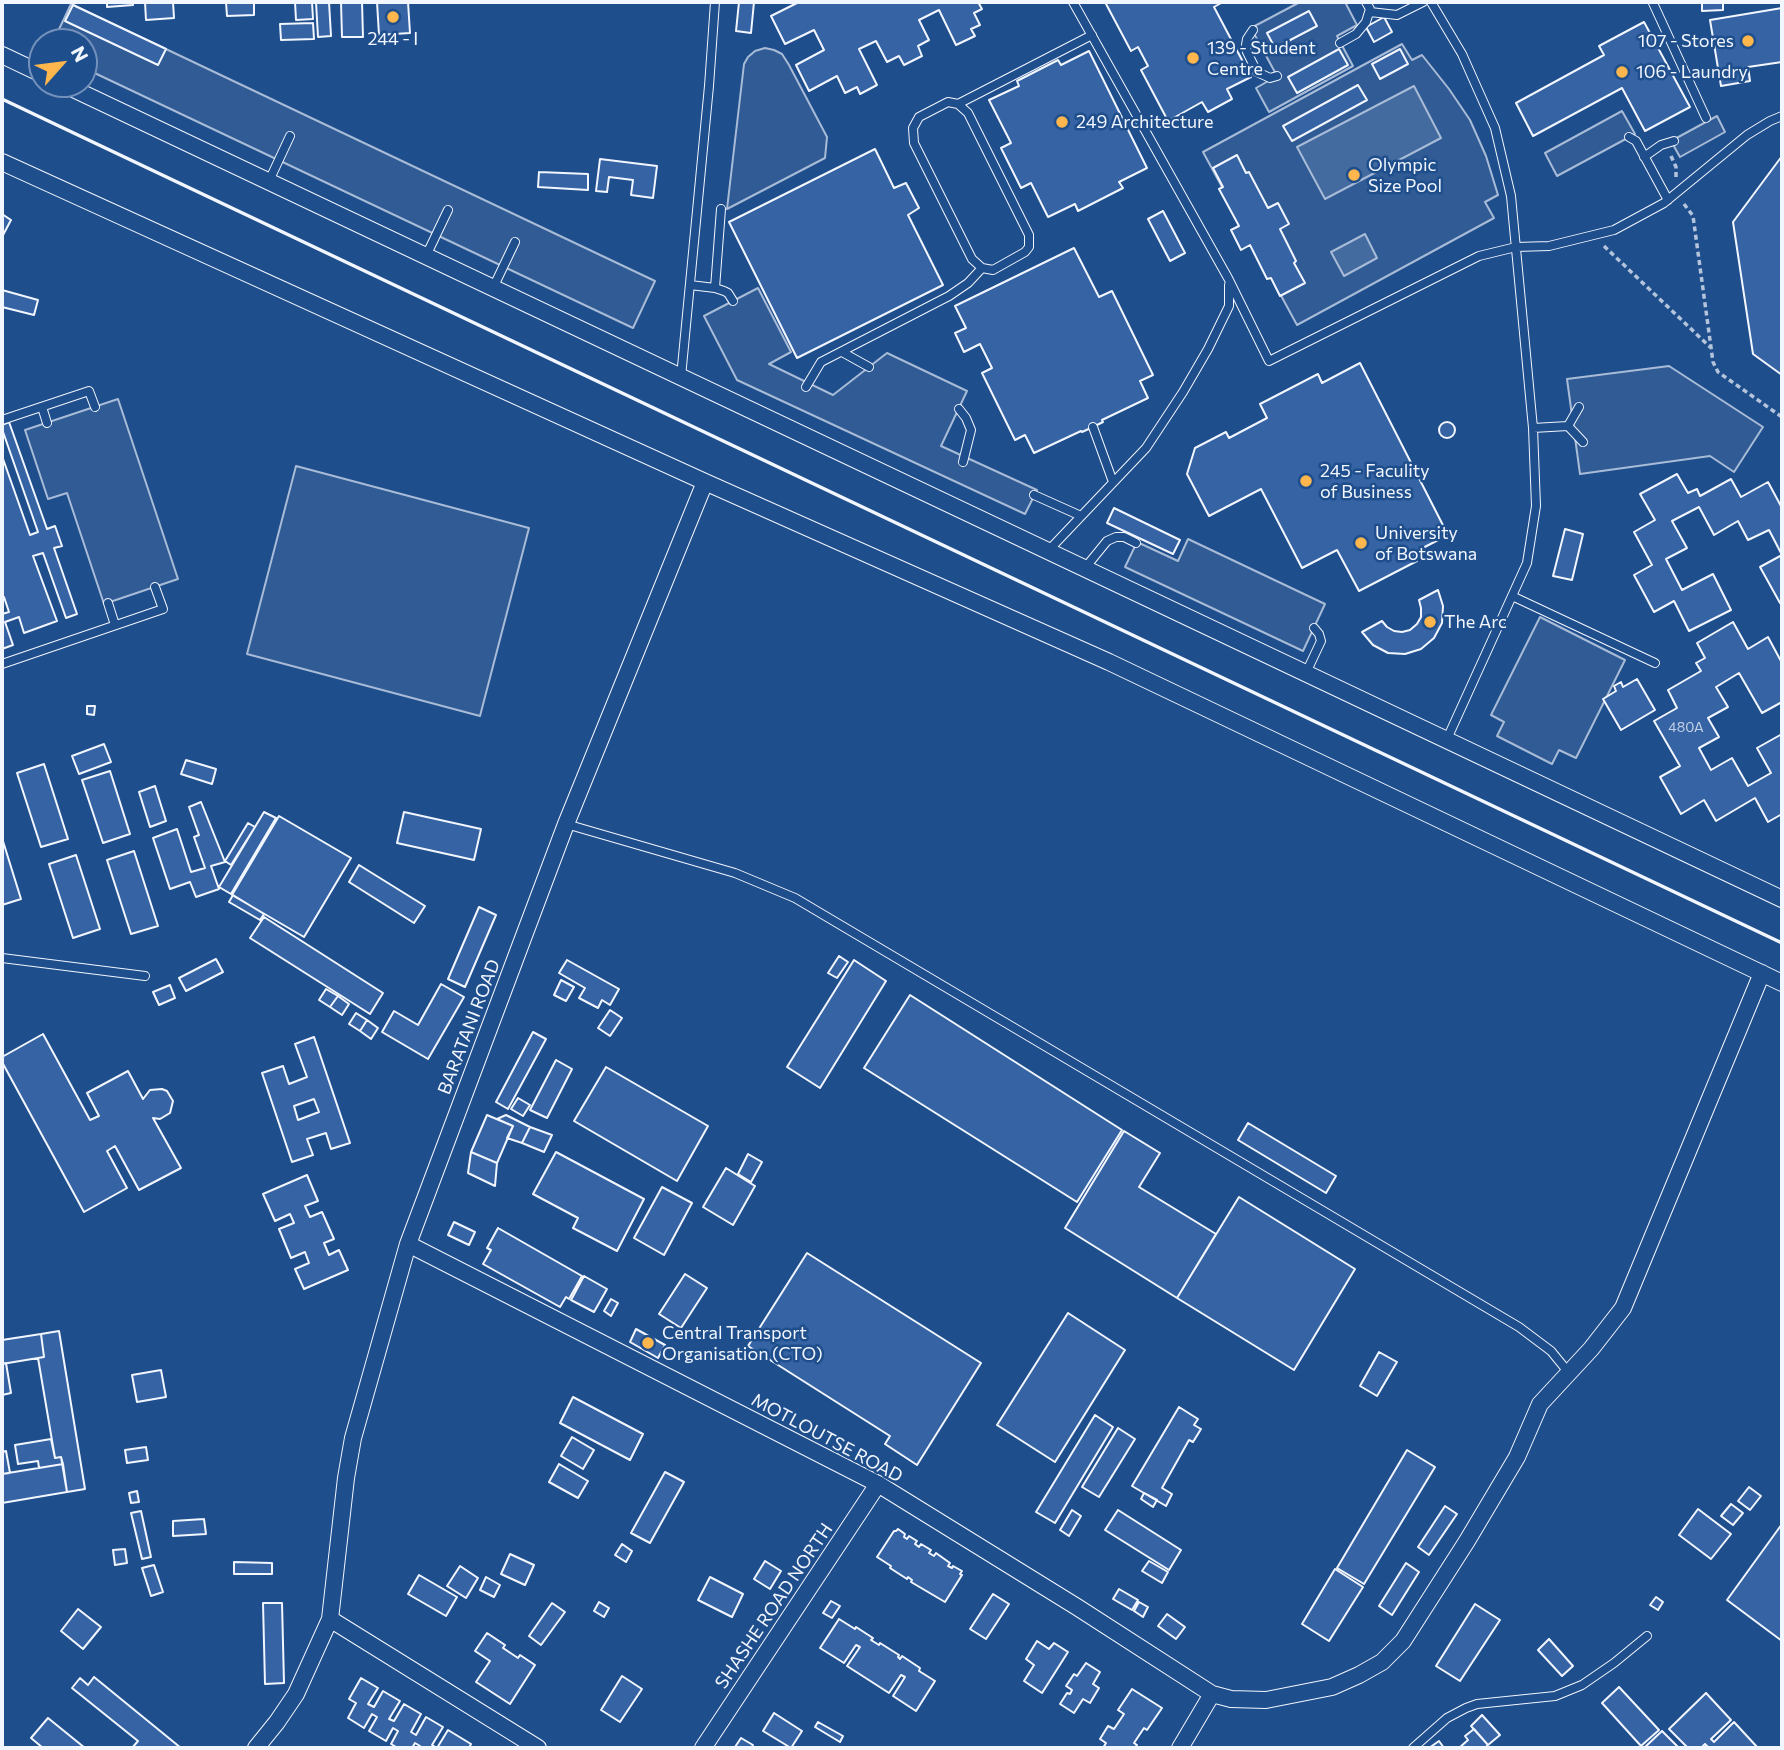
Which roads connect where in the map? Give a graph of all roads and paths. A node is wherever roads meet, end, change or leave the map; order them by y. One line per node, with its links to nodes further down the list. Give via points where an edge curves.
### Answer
1 (715, 2): 34 (lane)
2 (1073, 2): 9 (lane)
3 (1366, 2): 7 (lane)
4 (1423, 2): 7 (lane, via 1397,15)
5 (1431, 2): 30 (lane, via 1462,54 1495,128 1511,196)
6 (1653, 3): 17 (lane)
7 (1370, 12): 10 (lane, via 1362,29)
8 (1253, 30): 13 (lane, via 1246,45 1257,72)
9 (1092, 35): 15 (lane); 33 (lane)
10 (1340, 43)
11 (2, 55): 12 (street)
12 (28, 67)
13 (1277, 76)
14 (93, 98): 23 (street)
15 (958, 104): 32 (lane, via 948,102 919,117 913,128 914,143 972,258); 32 (lane, via 968,113 1029,235 1028,247 1020,256 993,270)
16 (1782, 116): 24 (lane, via 1747,135)
17 (1706, 118)
18 (290, 136): 23 (lane)
19 (1629, 137): 21 (lane)
20 (1670, 142): 21 (lane); 24 (path)
21 (1644, 157): 25 (lane)
22 (2, 162): 55 (street)
23 (269, 181): 31 (street)
24 (1676, 193): 25 (lane); 38 (path, via 1693,216)
25 (1668, 200): 28 (lane, via 1614,230)
26 (721, 209): 36 (lane)
27 (448, 210): 31 (lane)
28 (1592, 235): 30 (lane, via 1549,246); 38 (path)
29 (515, 242): 35 (lane)
30 (1516, 247): 33 (lane, via 1479,256 1269,360); 52 (lane)
31 (426, 256): 35 (street)
32 (982, 268): 39 (lane, via 949,296)
33 (1228, 278): 56 (lane, via 1229,306 1208,349 1146,448)
34 (690, 285): 36 (lane); 41 (lane)
35 (493, 288): 41 (street)
36 (715, 288): 37 (lane, via 728,293)
37 (733, 301)
38 (1710, 347): 47 (path, via 1718,372)
39 (842, 352): 40 (lane); 42 (lane, via 821,362)
40 (869, 367)
41 (681, 377): 60 (street)
42 (806, 387)
43 (42, 407): 44 (lane, via 89,391); 48 (lane); 49 (lane)
44 (95, 407)
45 (1579, 407): 50 (lane)
46 (959, 409): 54 (lane, via 971,430)
47 (1782, 417)
48 (2, 420)
49 (47, 423)
50 (1569, 426): 52 (lane); 53 (lane)
51 (1093, 427): 56 (lane)
52 (1533, 428): 63 (lane, via 1536,506 1527,563)
53 (1583, 442)
54 (963, 462)
55 (705, 482): 73 (street, BARATANI ROAD); 76 (street, via 1109,662)
56 (1113, 482): 58 (lane)
57 (1034, 495): 58 (lane)
58 (1081, 516): 60 (lane)
59 (1136, 543): 61 (lane, via 1124,537 1107,541)
60 (1048, 551): 61 (street)
61 (1085, 568): 71 (street)
62 (155, 587): 65 (lane, via 163,609)
63 (1513, 596): 67 (lane, via 1562,623); 72 (lane)
64 (108, 603): 65 (lane)
65 (115, 625): 70 (lane)
66 (1314, 628): 71 (lane, via 1321,641)
67 (1608, 640): 68 (lane); 69 (lane)
68 (1603, 649)
69 (1655, 663)
70 (2, 664)
71 (1306, 673): 72 (street)
72 (1447, 739): 74 (street)
73 (566, 824): 79 (street, BARATANI ROAD); 80 (lane, via 735,873 795,898 1519,1327 1551,1351)
74 (1782, 899)
75 (2, 958): 77 (lane)
76 (1762, 973): 78 (street); 80 (street, via 1623,1308)
77 (145, 976)
78 (1782, 984)
79 (408, 1244): 81 (street, MOTLOUTSE ROAD); 82 (street, BARATANI ROAD, via 354,1438)
80 (1569, 1373): 84 (street, via 1540,1404 1517,1457 1467,1541 1403,1641 1382,1662 1332,1687 1266,1700)
81 (878, 1484): 84 (street, MOTLOUTSE ROAD); 87 (street, SHASHE ROAD NORTH)
82 (330, 1619): 85 (street, BARATANI ROAD, via 296,1694); 86 (street)
83 (1647, 1636): 89 (lane, via 1582,1685 1555,1696 1466,1708)
84 (1212, 1694): 88 (street)
85 (256, 1748)
86 (538, 1748)
87 (703, 1748)
88 (1180, 1748)
89 (1413, 1748)

